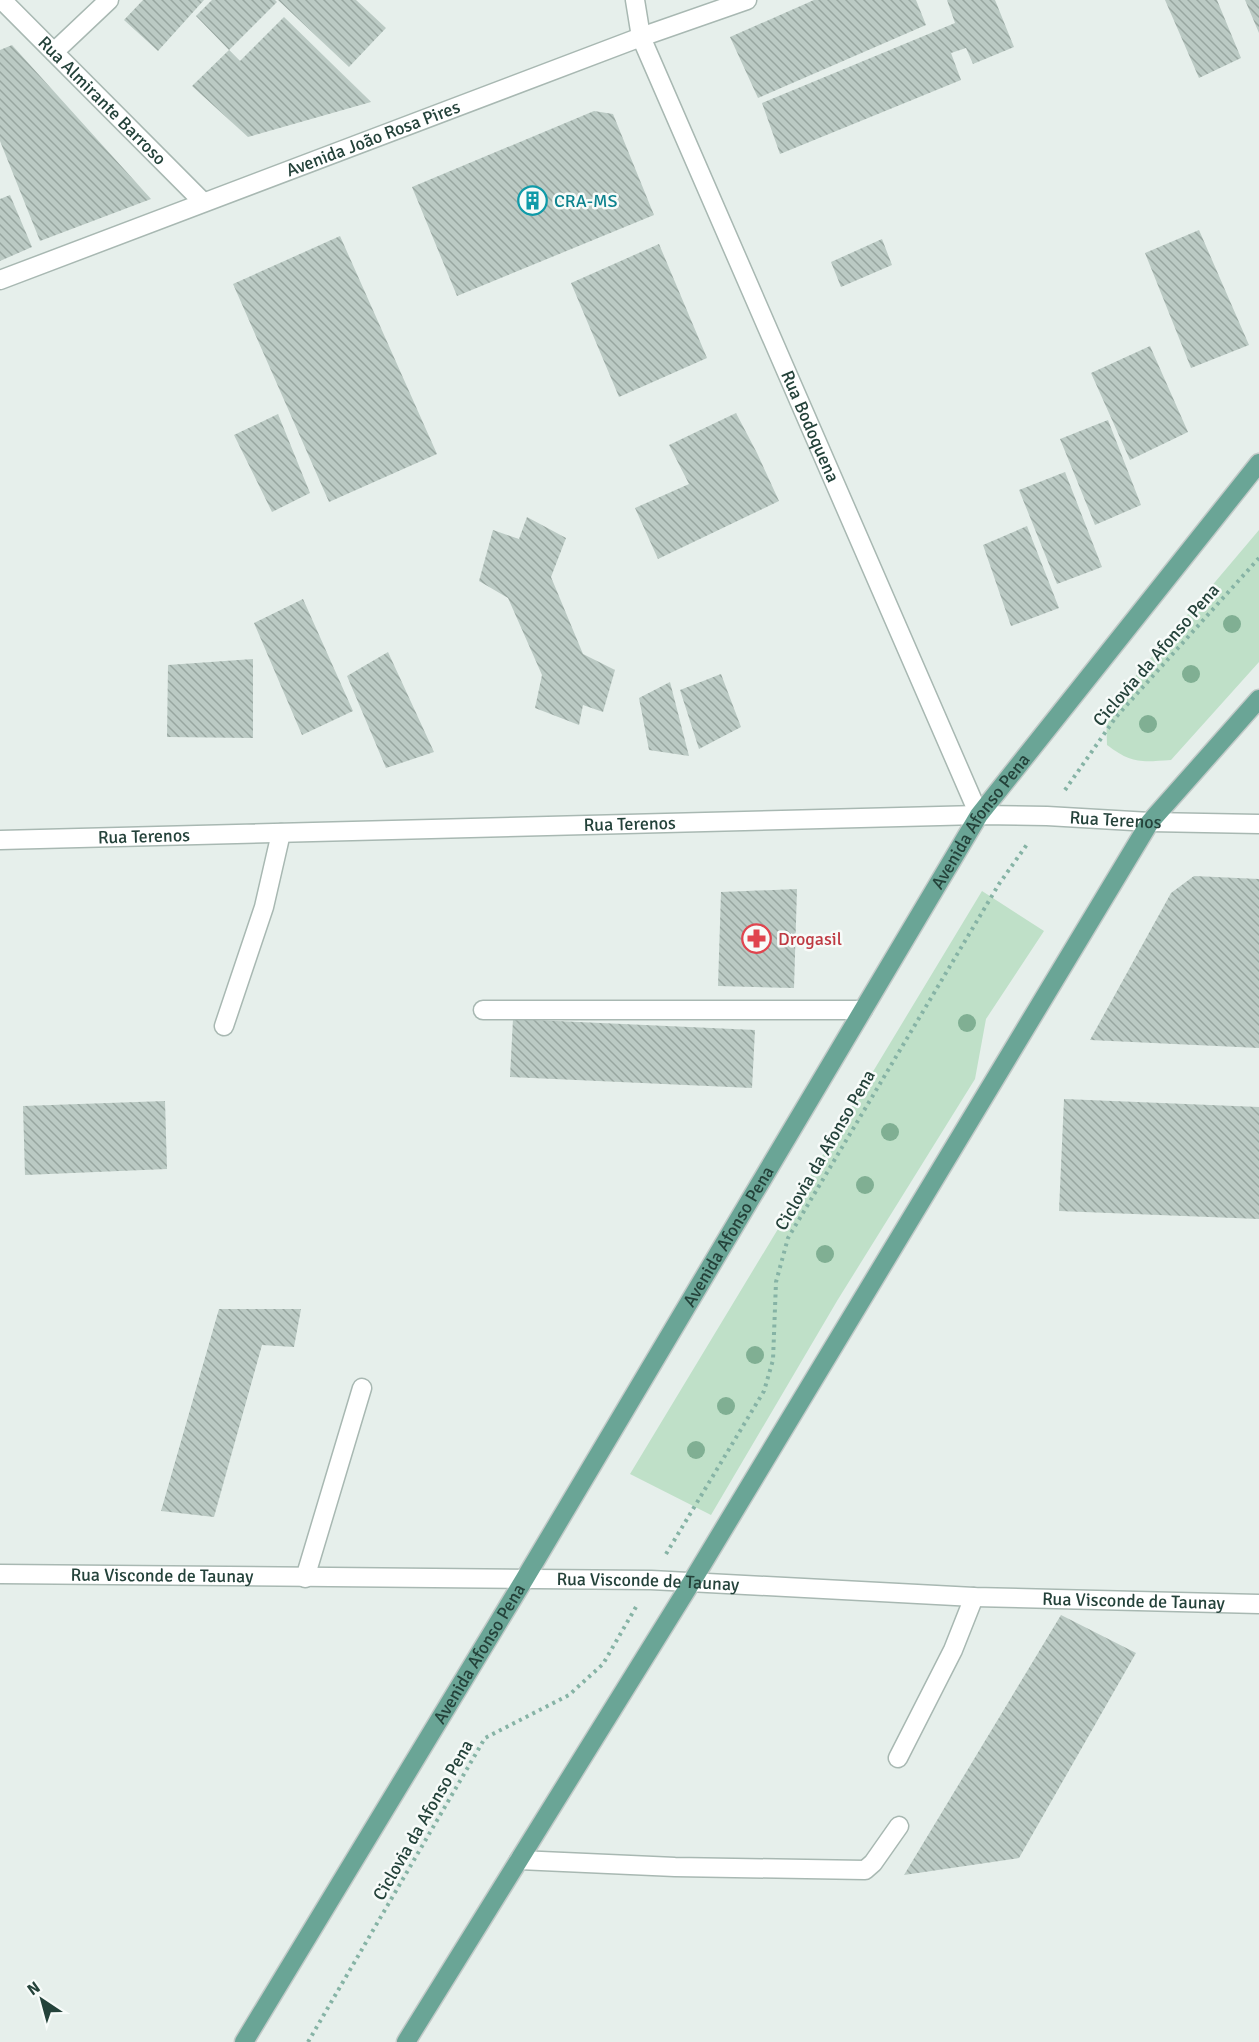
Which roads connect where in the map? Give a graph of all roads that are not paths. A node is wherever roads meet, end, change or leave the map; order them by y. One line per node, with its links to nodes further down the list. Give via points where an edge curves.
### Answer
1 (2, 0): 6 (street, Rua Almirante Barroso)
2 (109, 0): 6 (street)
3 (635, 0): 5 (street, Rua Bodoquena)
4 (747, 0): 5 (street, Avenida João Rosa Pires)
5 (641, 38): 7 (street, Avenida João Rosa Pires); 11 (street, Rua Bodoquena)
6 (54, 52): 7 (street, Rua Almirante Barroso)
7 (203, 202): 8 (street, Avenida João Rosa Pires)
8 (0, 280)
9 (1259, 463): 11 (main road, Avenida Afonso Pena)
10 (1259, 699): 12 (main road)
11 (979, 815): 12 (street, Rua Terenos); 14 (street, Rua Terenos); 17 (main road, Avenida Afonso Pena)
12 (1150, 822): 13 (street, Rua Terenos); 23 (main road)
13 (1259, 824)
14 (281, 833): 15 (street, Rua Terenos); 18 (street, via 264,907)
15 (0, 840)
16 (483, 1010): 17 (street)
17 (862, 1010): 22 (main road, Avenida Afonso Pena)
18 (224, 1026)
19 (362, 1388): 21 (street)
20 (0, 1574): 21 (street, Rua Visconde de Taunay)
21 (305, 1578): 22 (street, Rua Visconde de Taunay)
22 (524, 1580): 23 (street, Rua Visconde de Taunay); 29 (main road, Avenida Afonso Pena)
23 (691, 1583): 24 (street, Rua Visconde de Taunay); 28 (main road)
24 (974, 1597): 25 (street, Rua Visconde de Taunay); 26 (street, via 953,1650)
25 (1259, 1604)
26 (898, 1758)
27 (899, 1826): 28 (street, via 865,1870)
28 (519, 1860): 30 (main road)
29 (244, 2042)
30 (406, 2042)

